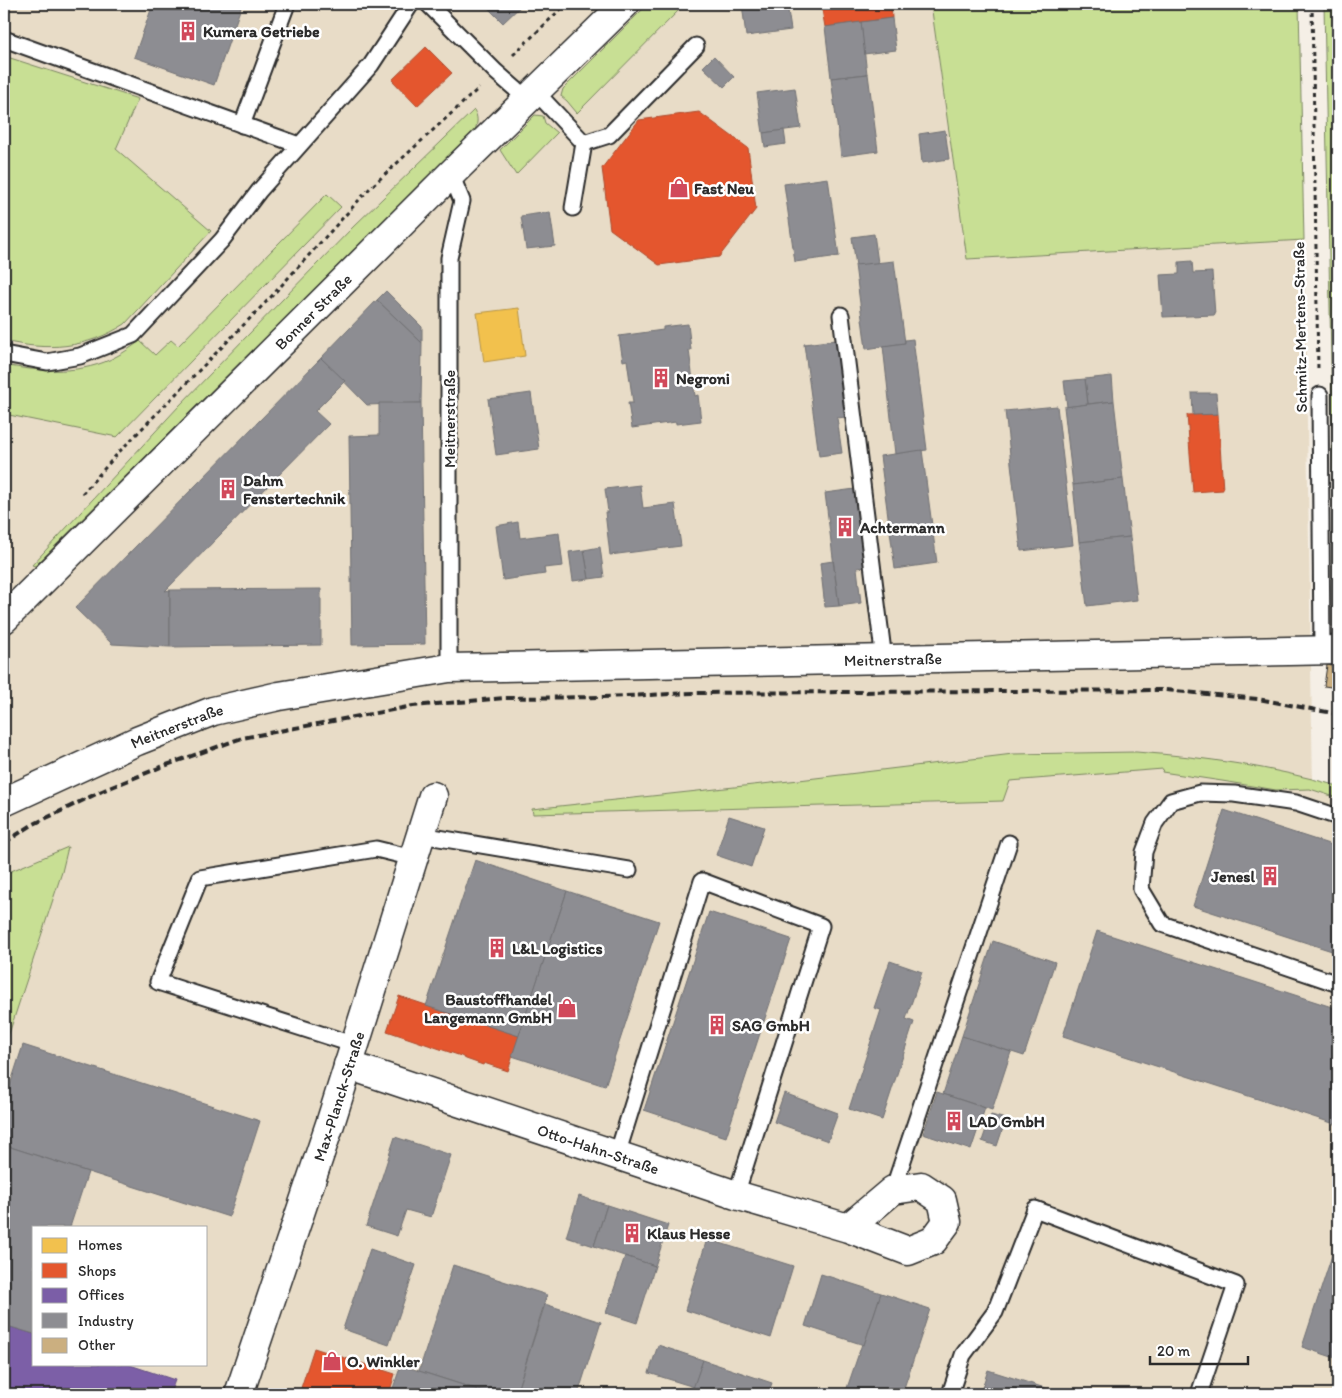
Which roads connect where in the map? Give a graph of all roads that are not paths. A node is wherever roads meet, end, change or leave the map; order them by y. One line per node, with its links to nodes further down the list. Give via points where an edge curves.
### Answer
1 (287, 4): 8 (lane)
2 (411, 4): 10 (lane, via 371,65)
3 (428, 4): 7 (lane, via 496,72)
4 (624, 4): 7 (street, Bonner Straße)
5 (4, 39): 8 (lane)
6 (696, 46): 9 (lane, via 609,135)
7 (531, 95): 9 (lane); 11 (street, Bonner Straße)
8 (242, 125): 10 (lane)
9 (584, 143): 12 (lane)
10 (299, 145): 14 (lane, via 222,240 133,335 80,356 48,362)
11 (450, 174): 16 (street, Bonner Straße); 19 (lane, Meitnerstraße, via 462,201 449,258)
12 (574, 208)
13 (841, 315): 18 (lane)
14 (4, 354)
15 (1320, 395): 17 (lane, Schmitz-Mertens-Straße)
16 (4, 619)
17 (1330, 650): 18 (street, Meitnerstraße)
18 (884, 660): 19 (street, Meitnerstraße)
19 (449, 668): 21 (street, Meitnerstraße, via 279,696 213,711)
20 (433, 796): 24 (street, Max-Planck-Straße)
21 (4, 802)
22 (1338, 817): 26 (lane, via 1296,803 1234,794 1200,793 1171,801 1154,823 1144,852 1141,889 1162,924)
23 (1009, 843): 29 (lane)
24 (417, 846): 25 (lane); 27 (street, Max-Planck-Straße); 27 (lane, via 376,848 200,878 158,982)
25 (629, 870)
26 (1338, 984)
27 (351, 1055): 28 (street, Otto-Hahn-Straße); 32 (street, Max-Planck-Straße)
28 (616, 1155): 30 (street, Otto-Hahn-Straße); 30 (lane, via 702,881 820,926)
29 (893, 1190): 31 (street); 31 (street, Otto-Hahn-Straße, via 921,1186 942,1200 947,1222 933,1241 908,1251)
30 (736, 1195): 31 (street, Otto-Hahn-Straße)
31 (848, 1228)
32 (239, 1394)
33 (950, 1394): 34 (lane, via 962,1355 995,1312 1035,1209 1236,1285)
34 (1199, 1394)

